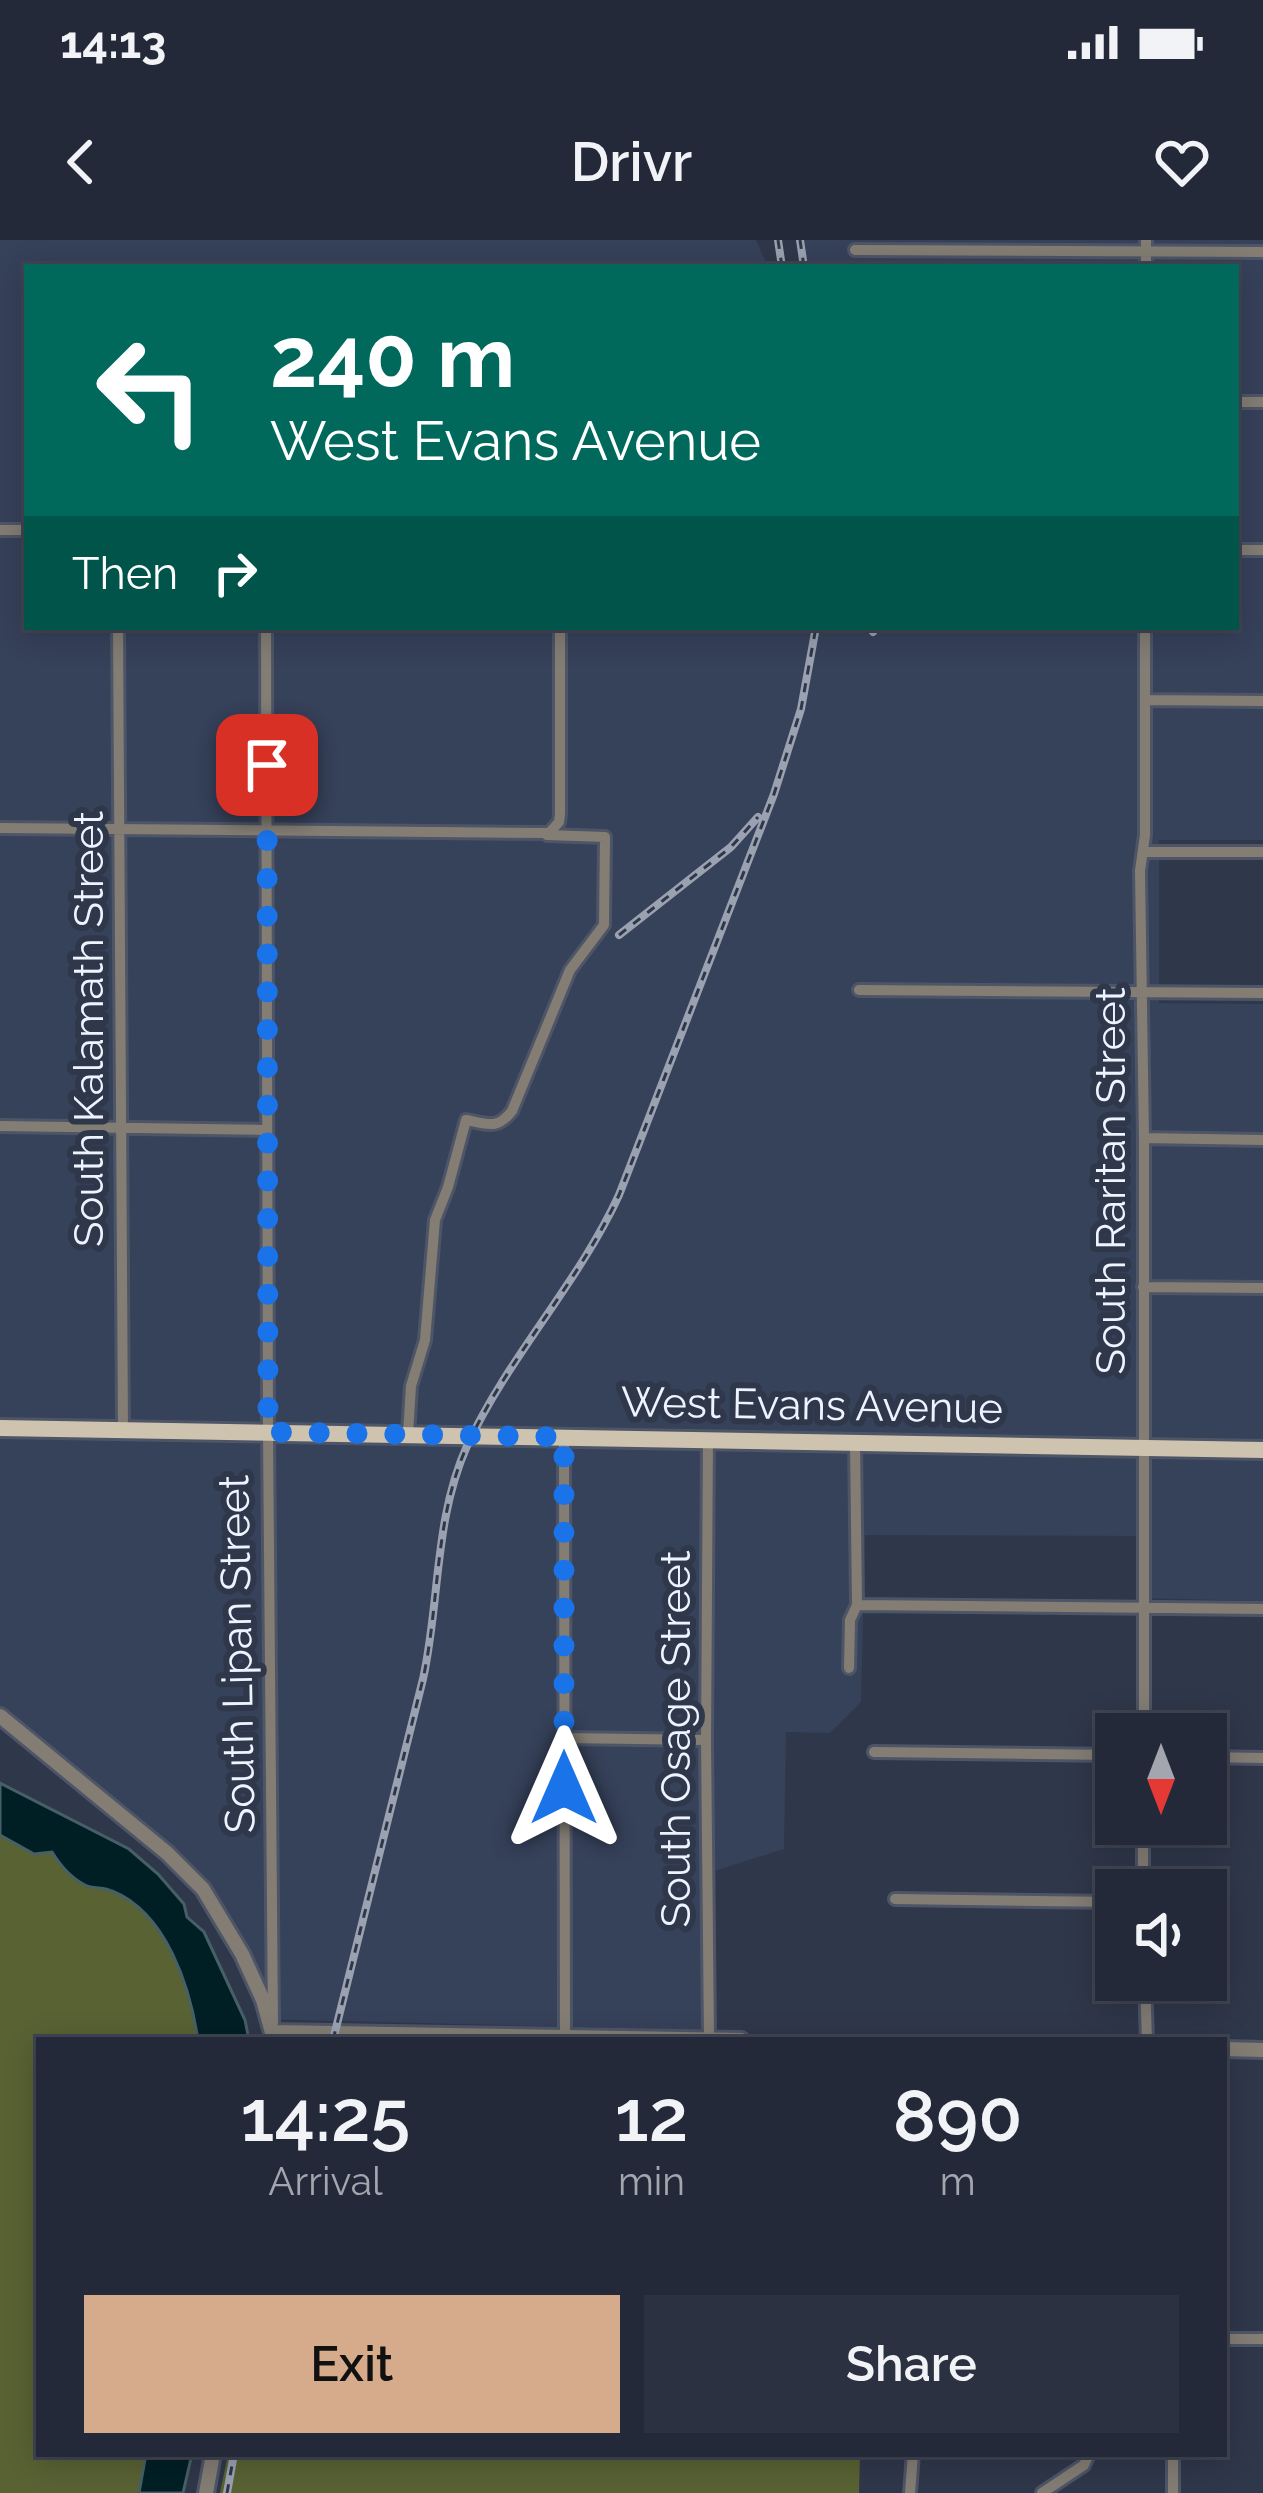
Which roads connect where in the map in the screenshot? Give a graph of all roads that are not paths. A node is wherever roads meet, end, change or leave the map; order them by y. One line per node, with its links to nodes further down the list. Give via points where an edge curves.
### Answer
1 (1146, 246): 2 (street); 3 (street)
2 (855, 250)
3 (1263, 252)
4 (118, 630): 11 (street, South Kalamath Street)
5 (266, 630): 12 (street, South Lipan Street)
6 (560, 630): 13 (street, via 560,814)
7 (1145, 630): 8 (street, South Raritan Street)
8 (1145, 700): 9 (street); 14 (street, South Raritan Street)
9 (1263, 701)
10 (0, 828): 11 (street)
11 (119, 830): 12 (street); 20 (street, South Kalamath Street)
12 (267, 831): 13 (street); 21 (street, South Lipan Street)
13 (543, 835): 29 (street, via 605,837 604,925 570,970 512,1111 492,1125 466,1120 435,1220)
14 (1143, 852): 15 (street); 17 (street, South Raritan Street)
15 (1263, 852)
16 (859, 990): 17 (street)
17 (1142, 992): 18 (street); 22 (street, South Raritan Street)
18 (1263, 993)
19 (0, 1126): 20 (street)
20 (122, 1128): 21 (street); 27 (street, South Kalamath Street)
21 (267, 1130): 28 (street, South Lipan Street)
22 (1144, 1138): 23 (street); 24 (street, South Raritan Street)
23 (1263, 1140)
24 (1143, 1287): 25 (street); 33 (street, South Raritan Street)
25 (1263, 1288)
26 (0, 1428): 27 (main road, West Evans Avenue)
27 (123, 1430): 28 (main road, West Evans Avenue)
28 (268, 1432): 29 (main road, West Evans Avenue); 50 (street, South Lipan Street)
29 (408, 1434): 30 (main road, West Evans Avenue)
30 (564, 1437): 31 (main road, West Evans Avenue); 41 (street)
31 (708, 1438): 32 (main road, West Evans Avenue); 42 (street, South Osage Street)
32 (855, 1442): 33 (main road, West Evans Avenue); 35 (street)
33 (1143, 1448): 34 (main road, West Evans Avenue); 36 (street, South Raritan Street)
34 (1263, 1450)
35 (857, 1605): 36 (street); 38 (street)
36 (1145, 1608): 37 (street); 39 (street, South Raritan Street)
37 (1263, 1610)
38 (849, 1668)
39 (1144, 1713)
40 (0, 1717): 50 (street, via 202,1889 242,1954)
41 (564, 1738): 42 (street); 52 (street)
42 (706, 1740): 53 (street, South Osage Street)
43 (874, 1752): 44 (street)
44 (1095, 1755)
45 (1227, 1756): 46 (street)
46 (1263, 1757)
47 (895, 1899): 48 (street)
48 (1095, 1902)
49 (1146, 2001): 54 (street)
50 (274, 2036): 51 (street)
51 (420, 2037)
52 (565, 2037)
53 (709, 2037)
54 (1147, 2037)
55 (1227, 2049): 56 (street)
56 (1263, 2050)
57 (1227, 2338): 58 (street)
58 (1263, 2338)
59 (212, 2457): 63 (street)
60 (913, 2457): 64 (street)
61 (1088, 2457): 65 (street)
62 (1173, 2457): 66 (street)
63 (206, 2493)
64 (910, 2493)
65 (1042, 2493)
66 (1173, 2493)

